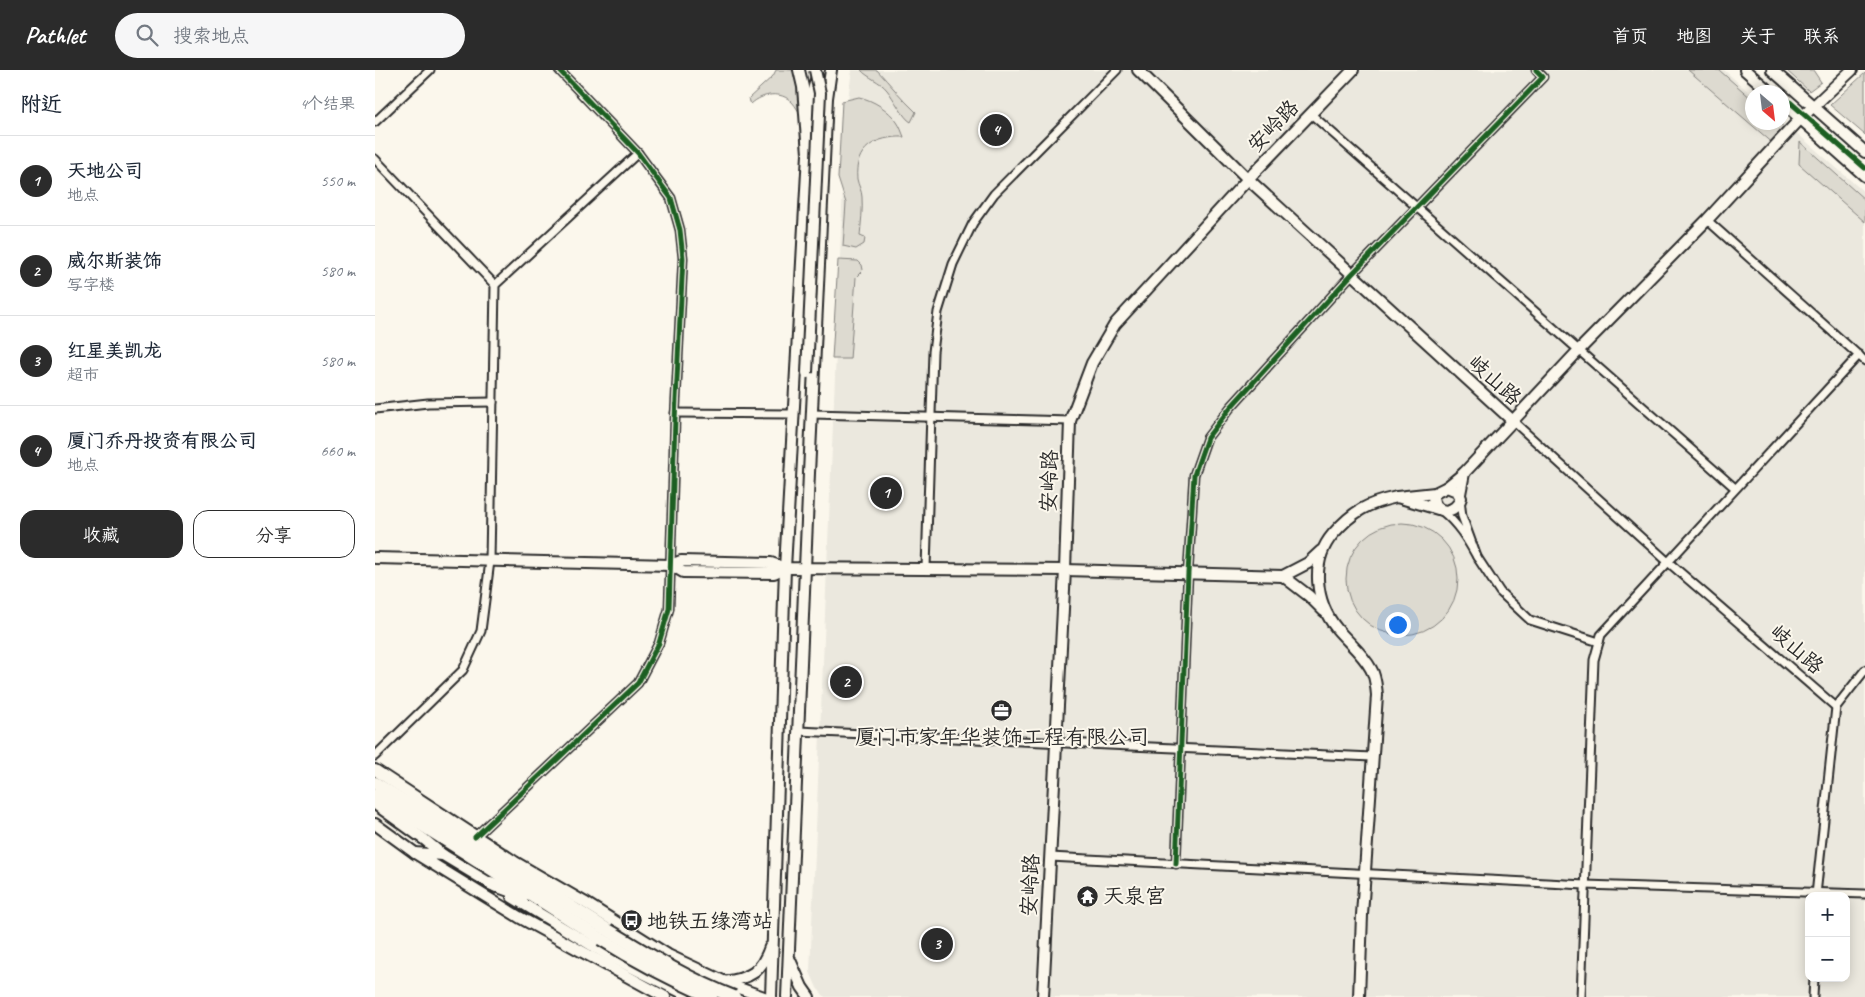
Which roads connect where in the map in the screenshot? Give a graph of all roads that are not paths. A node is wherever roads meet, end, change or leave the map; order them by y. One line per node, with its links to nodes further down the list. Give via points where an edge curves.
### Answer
1 (430, 70): 19 (street)
2 (559, 70): 20 (street)
3 (799, 70): 22 (main road)
4 (815, 70): 41 (main road, bridge, via 820,93 807,373)
5 (819, 70): 22 (main road, via 813,90)
6 (831, 70): 37 (main road, via 827,98)
7 (1117, 70): 38 (street, via 993,194 973,222 953,264 938,312)
8 (1138, 70): 25 (main road, 岐山路)
9 (1353, 70): 17 (main road, 安岭路)
10 (1536, 70): 26 (street, via 1543,76)
11 (1745, 70): 14 (main road)
12 (1772, 70): 15 (main road)
13 (1852, 70): 15 (main road)
14 (1763, 85)
15 (1813, 107): 18 (main road); 21 (main road)
16 (1790, 110): 18 (main road)
17 (1311, 114): 25 (main road, 安岭路); 26 (street)
18 (1800, 119): 24 (main road); 27 (main road)
19 (375, 122)
20 (638, 152): 29 (street); 35 (street, via 671,198 680,230 683,258)
21 (1865, 152)
22 (808, 154): 36 (main road)
23 (375, 159): 29 (street)
24 (1865, 176)
25 (1248, 179): 28 (main road, 岐山路); 39 (main road, 安岭路, via 1115,324 1093,363)
26 (1417, 207): 28 (street); 30 (street)
27 (1707, 220): 30 (main road); 31 (street)
28 (1352, 274): 40 (main road, 岐山路); 59 (street, via 1230,408 1207,438 1193,475)
29 (495, 285): 33 (street)
30 (1580, 349): 40 (main road); 44 (street)
31 (1859, 355): 32 (street); 44 (street)
32 (1865, 361)
33 (493, 402): 34 (street, via 428,403); 52 (street)
34 (375, 409)
35 (675, 413): 36 (street); 54 (street)
36 (793, 414): 56 (main road)
37 (813, 414): 38 (street); 41 (main road)
38 (931, 418): 39 (street); 57 (street)
39 (1069, 420): 58 (main road, 安岭路)
40 (1514, 422): 42 (main road); 53 (street, 岐山路)
41 (809, 473): 55 (main road)
42 (1464, 473): 43 (main road); 47 (main road)
43 (1447, 487): 45 (main road); 47 (main road, via 1457,491)
44 (1735, 488): 53 (street)
45 (1435, 493): 46 (main road); 48 (main road, via 1433,501)
46 (1397, 497): 48 (main road); 49 (main road, via 1355,512 1343,522)
47 (1460, 497): 48 (main road, via 1450,510); 50 (street, via 1462,516)
48 (1440, 510): 50 (street, via 1463,532)
49 (1322, 550): 60 (main road, via 1308,563); 61 (main road, via 1317,575)
50 (1477, 557): 62 (street, via 1500,592 1530,620)
51 (375, 558): 52 (main road)
52 (490, 561): 54 (main road); 68 (street, via 481,631 463,670)
53 (1667, 561): 62 (street, via 1601,635); 64 (street, 岐山路)
54 (671, 565): 56 (main road, via 681,561 771,563); 76 (street, via 669,609 659,643 638,683)
55 (805, 567): 56 (main road); 57 (main road); 65 (main road)
56 (785, 568): 91 (main road)
57 (926, 568): 58 (main road)
58 (1065, 570): 59 (main road); 66 (main road, 安岭路)
59 (1188, 573): 60 (main road); 67 (street)
60 (1283, 576): 61 (main road)
61 (1327, 614): 69 (main road, via 1372,671 1377,696)
62 (1599, 642): 84 (street, via 1594,660)
63 (1865, 670): 64 (street)
64 (1836, 707): 85 (street)
65 (798, 731): 66 (street); 92 (main road)
66 (1056, 742): 67 (street); 79 (main road, 安岭路)
67 (1181, 748): 69 (street); 81 (street)
68 (375, 756)
69 (1372, 758): 82 (main road)
70 (375, 770): 74 (main road)
71 (375, 782): 74 (highway); 90 (highway)
72 (375, 795): 89 (highway)
73 (375, 804): 78 (main road)
74 (435, 810): 76 (main road)
75 (375, 824): 77 (main road)
76 (475, 836): 80 (main road)
77 (415, 853): 78 (main road); 95 (main road, via 519,917)
78 (443, 855): 83 (main road)
79 (1050, 857): 81 (street); 103 (main road, 安岭路)
80 (515, 862): 90 (highway); 93 (main road, via 668,955)
81 (1176, 864): 82 (street)
82 (1365, 874): 84 (street); 104 (main road)
83 (490, 883): 89 (highway); 96 (main road, via 611,957)
84 (1585, 885): 86 (street); 105 (street)
85 (1816, 892)
86 (1805, 894)
87 (1850, 894): 88 (street)
88 (1865, 894)
89 (590, 932): 90 (highway)
90 (605, 934): 97 (highway, bridge, via 628,956); 98 (highway, bridge)
91 (773, 939): 93 (main road, via 766,958 755,972 743,979); 100 (main road)
92 (789, 958): 101 (main road); 102 (main road)
93 (724, 982): 99 (main road)
94 (1814, 982): 106 (street)
95 (665, 997)
96 (691, 997)
97 (711, 997)
98 (734, 997)
99 (764, 997)
100 (771, 997)
101 (787, 997)
102 (809, 997)
103 (1043, 997)
104 (1359, 997)
105 (1581, 997)
106 (1813, 997)

